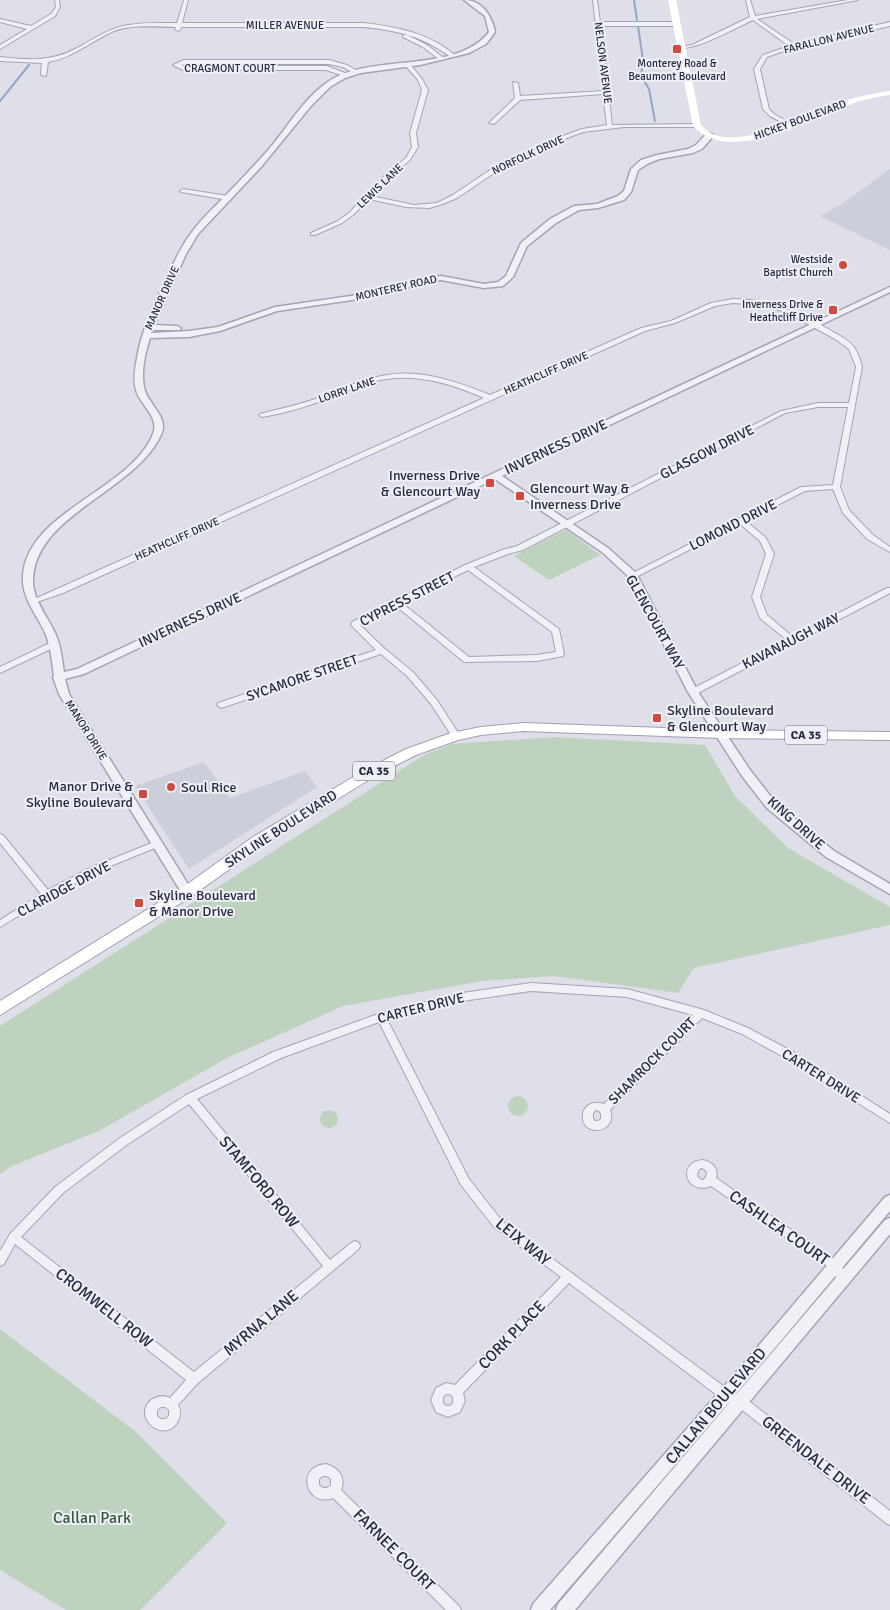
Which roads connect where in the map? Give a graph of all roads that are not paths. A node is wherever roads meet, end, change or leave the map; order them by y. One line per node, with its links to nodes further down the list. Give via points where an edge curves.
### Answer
1 (57, 0): 15 (street, via 58,7 52,15)
2 (186, 0): 14 (street)
3 (467, 0): 19 (street, MANOR DRIVE, via 488,16 492,31 477,46)
4 (595, 0): 11 (street, NELSON AVENUE)
5 (672, 0): 12 (main road)
6 (748, 0): 9 (street)
7 (856, 0): 8 (street)
8 (821, 3): 9 (street)
9 (753, 18): 16 (street, via 693,46); 17 (street)
10 (0, 20): 15 (street)
11 (598, 24): 12 (street); 28 (street, NELSON AVENUE)
12 (677, 24): 16 (main road)
13 (890, 24): 17 (street, FARALLON AVENUE)
14 (179, 27): 19 (street, MILLER AVENUE, via 364,25 406,31 432,41); 21 (street, MILLER AVENUE, via 375,30 414,40); 22 (street, MILLER AVENUE, via 110,30 67,55)
15 (31, 28): 18 (street)
16 (681, 46): 32 (main road)
17 (793, 46): 33 (street, FARALLON AVENUE, via 764,56 757,68 766,109)
18 (0, 47)
19 (453, 56): 21 (street, MANOR DRIVE)
20 (0, 59): 22 (street, MILLER AVENUE)
21 (442, 59): 23 (street, MANOR DRIVE)
22 (45, 60): 25 (street)
23 (406, 64): 24 (street, MANOR DRIVE); 37 (street, LEWIS LANE, via 425,90 413,133 415,147 408,159)
24 (356, 72): 26 (street, MANOR DRIVE); 26 (street, CRAGMONT COURT, via 329,62 184,62 176,65 183,68 327,68)
25 (44, 75)
26 (347, 75): 38 (street, MANOR DRIVE, via 323,89)
27 (515, 83): 30 (street)
28 (606, 92): 30 (street); 34 (street, NELSON AVENUE)
29 (890, 94): 33 (main road, HICKEY BOULEVARD, via 850,102)
30 (518, 98): 31 (street)
31 (492, 123)
32 (697, 126): 34 (street, NORFOLK DRIVE); 35 (main road)
33 (790, 126): 35 (main road, HICKEY BOULEVARD, via 752,138 725,139)
34 (610, 127): 37 (street, NORFOLK DRIVE, via 583,130 554,141 493,170 443,203 411,206)
35 (710, 135): 42 (street, MONTEREY ROAD, via 699,147 657,157 634,169 627,192 621,198 577,208 552,221 524,245 509,277 500,284 484,286 432,279 380,294 275,309 229,327 189,334)
36 (183, 191): 38 (street)
37 (369, 197): 39 (street, LEWIS LANE, via 340,222)
38 (228, 198): 42 (street, MANOR DRIVE, via 190,238)
39 (313, 234)
40 (889, 291): 41 (street, INVERNESS DRIVE)
41 (815, 324): 43 (street, HEATHCLIFF DRIVE, via 770,305 719,303 672,322 643,329); 44 (street, HEATHCLIFF DRIVE, via 850,345 857,357 859,367); 46 (street, INVERNESS DRIVE)
42 (147, 332): 54 (street, MANOR DRIVE, via 139,383 141,393 158,418 158,432 150,447 131,467 69,515 36,550 27,579)
43 (491, 398): 45 (street, LORRY LANE, via 442,380 396,376 374,380 281,413); 54 (street, HEATHCLIFF DRIVE)
44 (852, 405): 47 (street, HEATHCLIFF DRIVE); 49 (street, GLASGOW DRIVE, via 825,403 784,412)
45 (262, 415)
46 (496, 476): 49 (street, GLENCOURT WAY); 60 (street, INVERNESS DRIVE, via 80,672)
47 (836, 487): 48 (street, LOMOND DRIVE, via 804,489); 50 (street, via 846,511 870,537)
48 (741, 521): 52 (street, LOMOND DRIVE); 56 (street, via 763,540 770,554 756,597 763,616)
49 (568, 523): 51 (street, CYPRESS STREET, via 520,548); 52 (street, GLENCOURT WAY)
50 (890, 550)
51 (468, 568): 55 (street, CYPRESS STREET); 55 (street, via 556,631 560,654 538,658 467,660)
52 (633, 575): 61 (street, GLENCOURT WAY)
53 (890, 590): 56 (street, KAVANAUGH WAY)
54 (34, 600): 57 (street, MANOR DRIVE)
55 (397, 603): 58 (street, CYPRESS STREET, via 354,624)
56 (791, 640): 61 (street, KAVANAUGH WAY)
57 (54, 644): 59 (street); 60 (street, MANOR DRIVE)
58 (382, 651): 62 (street, SYCAMORE STREET); 64 (street, CYPRESS STREET, via 410,674)
59 (0, 670)
60 (58, 677): 67 (street, MANOR DRIVE, via 64,694)
61 (693, 692): 63 (street, GLENCOURT WAY)
62 (222, 705)
63 (721, 734): 64 (main road, SKYLINE BOULEVARD / CA 35, via 523,727); 65 (main road, SKYLINE BOULEVARD / CA 35); 68 (street, KING DRIVE, via 771,805 830,854)
64 (456, 736): 69 (main road, SKYLINE BOULEVARD / CA 35, via 411,752 370,773 258,841)
65 (890, 736)
66 (0, 837): 70 (street)
67 (157, 844): 69 (street, MANOR DRIVE); 70 (street, CLARIDGE DRIVE, via 95,869)
68 (890, 890)
69 (187, 892): 72 (main road, SKYLINE BOULEVARD / CA 35)
70 (47, 895): 71 (street, CLARIDGE DRIVE)
71 (0, 924)
72 (0, 1009)
73 (701, 1013): 74 (street, CARTER DRIVE, via 627,993 531,987 456,998); 76 (street, SHAMROCK COURT); 77 (street, CARTER DRIVE, via 745,1031 791,1056)
74 (381, 1017): 75 (street, CARTER DRIVE, via 277,1055); 86 (street, LEIX WAY, via 465,1182 498,1224)
75 (190, 1098): 81 (street, CARTER DRIVE, via 124,1141 59,1190); 85 (street, STAMFORD ROW)
76 (604, 1110)
77 (890, 1119)
78 (711, 1180): 84 (street, CASHLEA COURT)
79 (890, 1201): 84 (street, CALLAN BOULEVARD)
80 (890, 1224): 87 (street, CALLAN BOULEVARD)
81 (14, 1237): 83 (street, CARTER DRIVE); 88 (street, CROMWELL ROW)
82 (355, 1246): 85 (street, MYRNA LANE)
83 (0, 1261)
84 (834, 1265): 87 (street, CASHLEA COURT); 90 (street, CALLAN BOULEVARD)
85 (329, 1266): 88 (street, MYRNA LANE)
86 (567, 1278): 89 (street, CORK PLACE); 90 (street, LEIX WAY)
87 (844, 1278): 91 (street, CALLAN BOULEVARD)
88 (194, 1379): 92 (street, MYRNA LANE)
89 (456, 1392)
90 (726, 1395): 91 (street, LEIX WAY); 96 (street, CALLAN BOULEVARD)
91 (741, 1402): 94 (street, GREENDALE DRIVE); 97 (street, CALLAN BOULEVARD)
92 (172, 1404)
93 (333, 1490): 95 (street, FARNEE COURT)
94 (890, 1519)
95 (455, 1610)
96 (539, 1610)
97 (564, 1610)

